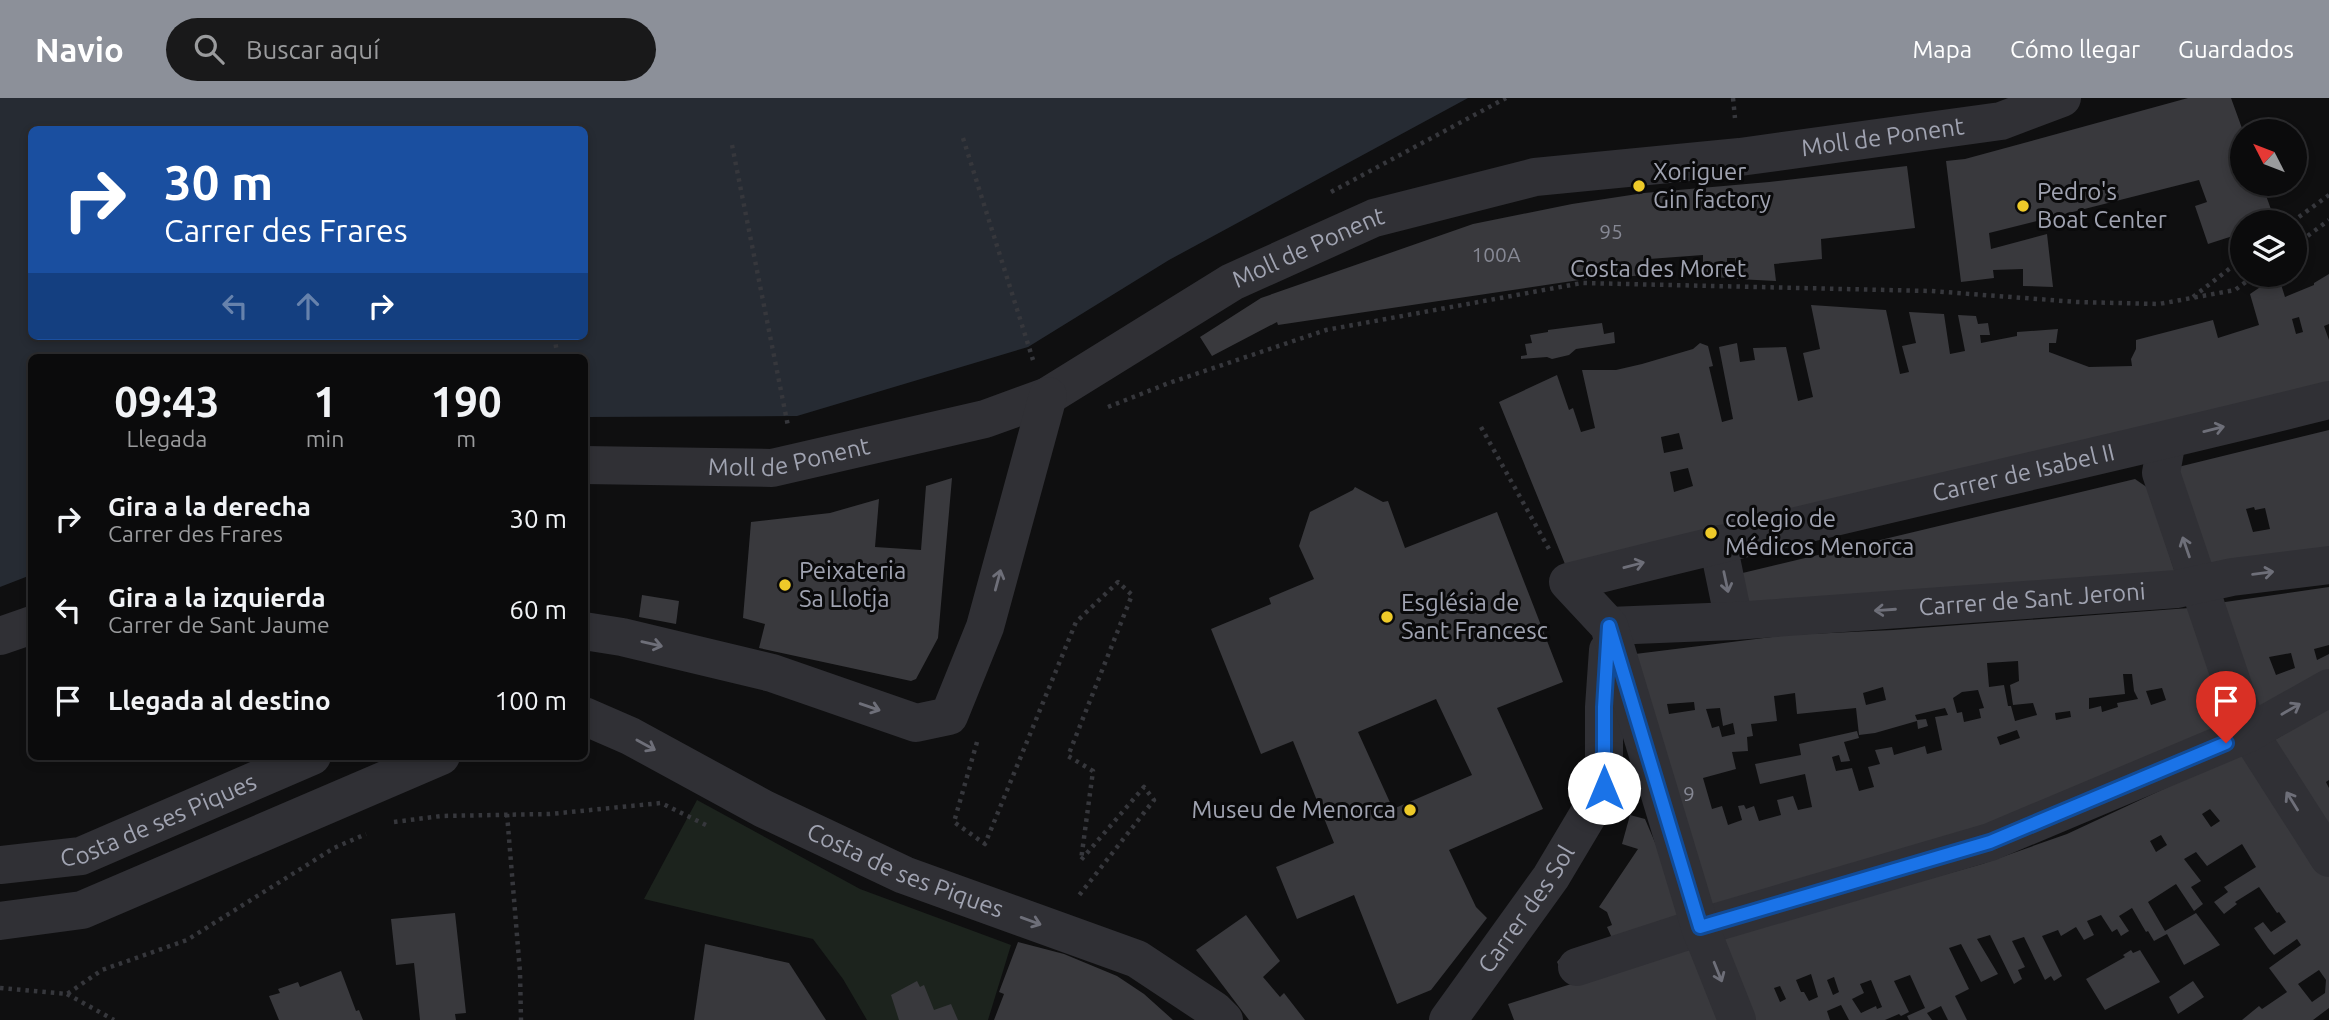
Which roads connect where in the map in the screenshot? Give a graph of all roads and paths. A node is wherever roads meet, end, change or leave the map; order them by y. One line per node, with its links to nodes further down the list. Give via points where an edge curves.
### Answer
1 (1506, 98): 7 (path)
2 (1973, 98): 4 (street)
3 (2062, 98): 4 (street, Moll de Ponent, via 2001,121)
4 (1933, 131): 19 (street, Moll de Ponent, via 1740,157 1535,177 1374,218 1232,282)
5 (963, 138): 16 (path)
6 (732, 145): 21 (path)
7 (1326, 194)
8 (2329, 195): 9 (path)
9 (2307, 211)
10 (2329, 220): 11 (path)
11 (2307, 236)
12 (2230, 268): 14 (path)
13 (2239, 287): 14 (path, Costa des Moret)
14 (2191, 299): 18 (path, Costa des Moret, via 2159,304 2077,302 1931,291 1582,283 1326,330)
15 (1044, 356): 16 (path)
16 (1033, 360): 17 (path)
17 (1020, 365)
18 (1169, 383)
19 (1048, 396): 26 (street, Moll de Ponent, via 985,419 772,468); 34 (street, one-way to 19, via 772,673 916,723 949,716 985,627)
20 (2329, 400): 25 (street, Carrer de Isabel II, one-way to 20)
21 (788, 416)
22 (774, 427): 23 (path)
23 (800, 427)
24 (1481, 427): 29 (path)
25 (2168, 440): 27 (street, Carrer de Isabel II); 30 (street, one-way to 25, via 2161,473)
26 (588, 465)
27 (1718, 544): 29 (street, Carrer de Isabel II, one-way to 27); 31 (street, one-way to 31)
28 (2329, 565): 30 (street, Carrer de Sant Jeroni, one-way to 28)
29 (1568, 582): 33 (street)
30 (2197, 585): 31 (street, Carrer de Sant Jeroni, one-way to 31); 39 (street)
31 (1734, 621): 33 (street, Carrer de Sant Jeroni)
32 (28, 626): 35 (street)
33 (1609, 626): 49 (street); 57 (street, Carrer des Sol, via 1604,788 1551,877)
34 (588, 633)
35 (0, 636)
36 (2329, 688): 39 (street, one-way to 36)
37 (588, 718): 50 (street, Costa de ses Piques, one-way to 50, via 904,875)
38 (981, 730): 50 (path, via 954,822 985,844 1076,622 1118,582 1132,595 1069,756 1093,771 1081,860 1144,787 1154,800)
39 (2249, 733): 46 (street, one-way to 39); 49 (street, via 1990,842)
40 (303, 760): 47 (street, Costa de ses Piques, via 81,856)
41 (432, 760): 48 (street, via 82,910)
42 (506, 814): 43 (path, via 441,816); 44 (path, via 661,803); 55 (path)
43 (383, 826)
44 (711, 827)
45 (371, 832): 53 (path, via 334,848 187,940 102,970)
46 (2329, 858)
47 (0, 865)
48 (0, 921)
49 (1700, 927): 51 (street); 58 (street, one-way to 58)
50 (1052, 928): 56 (street, Costa de ses Piques, via 1137,959)
51 (1577, 967)
52 (0, 988): 53 (path)
53 (67, 994): 54 (path)
54 (114, 1020)
55 (521, 1020)
56 (1224, 1020)
57 (1448, 1020)
58 (1737, 1020)

